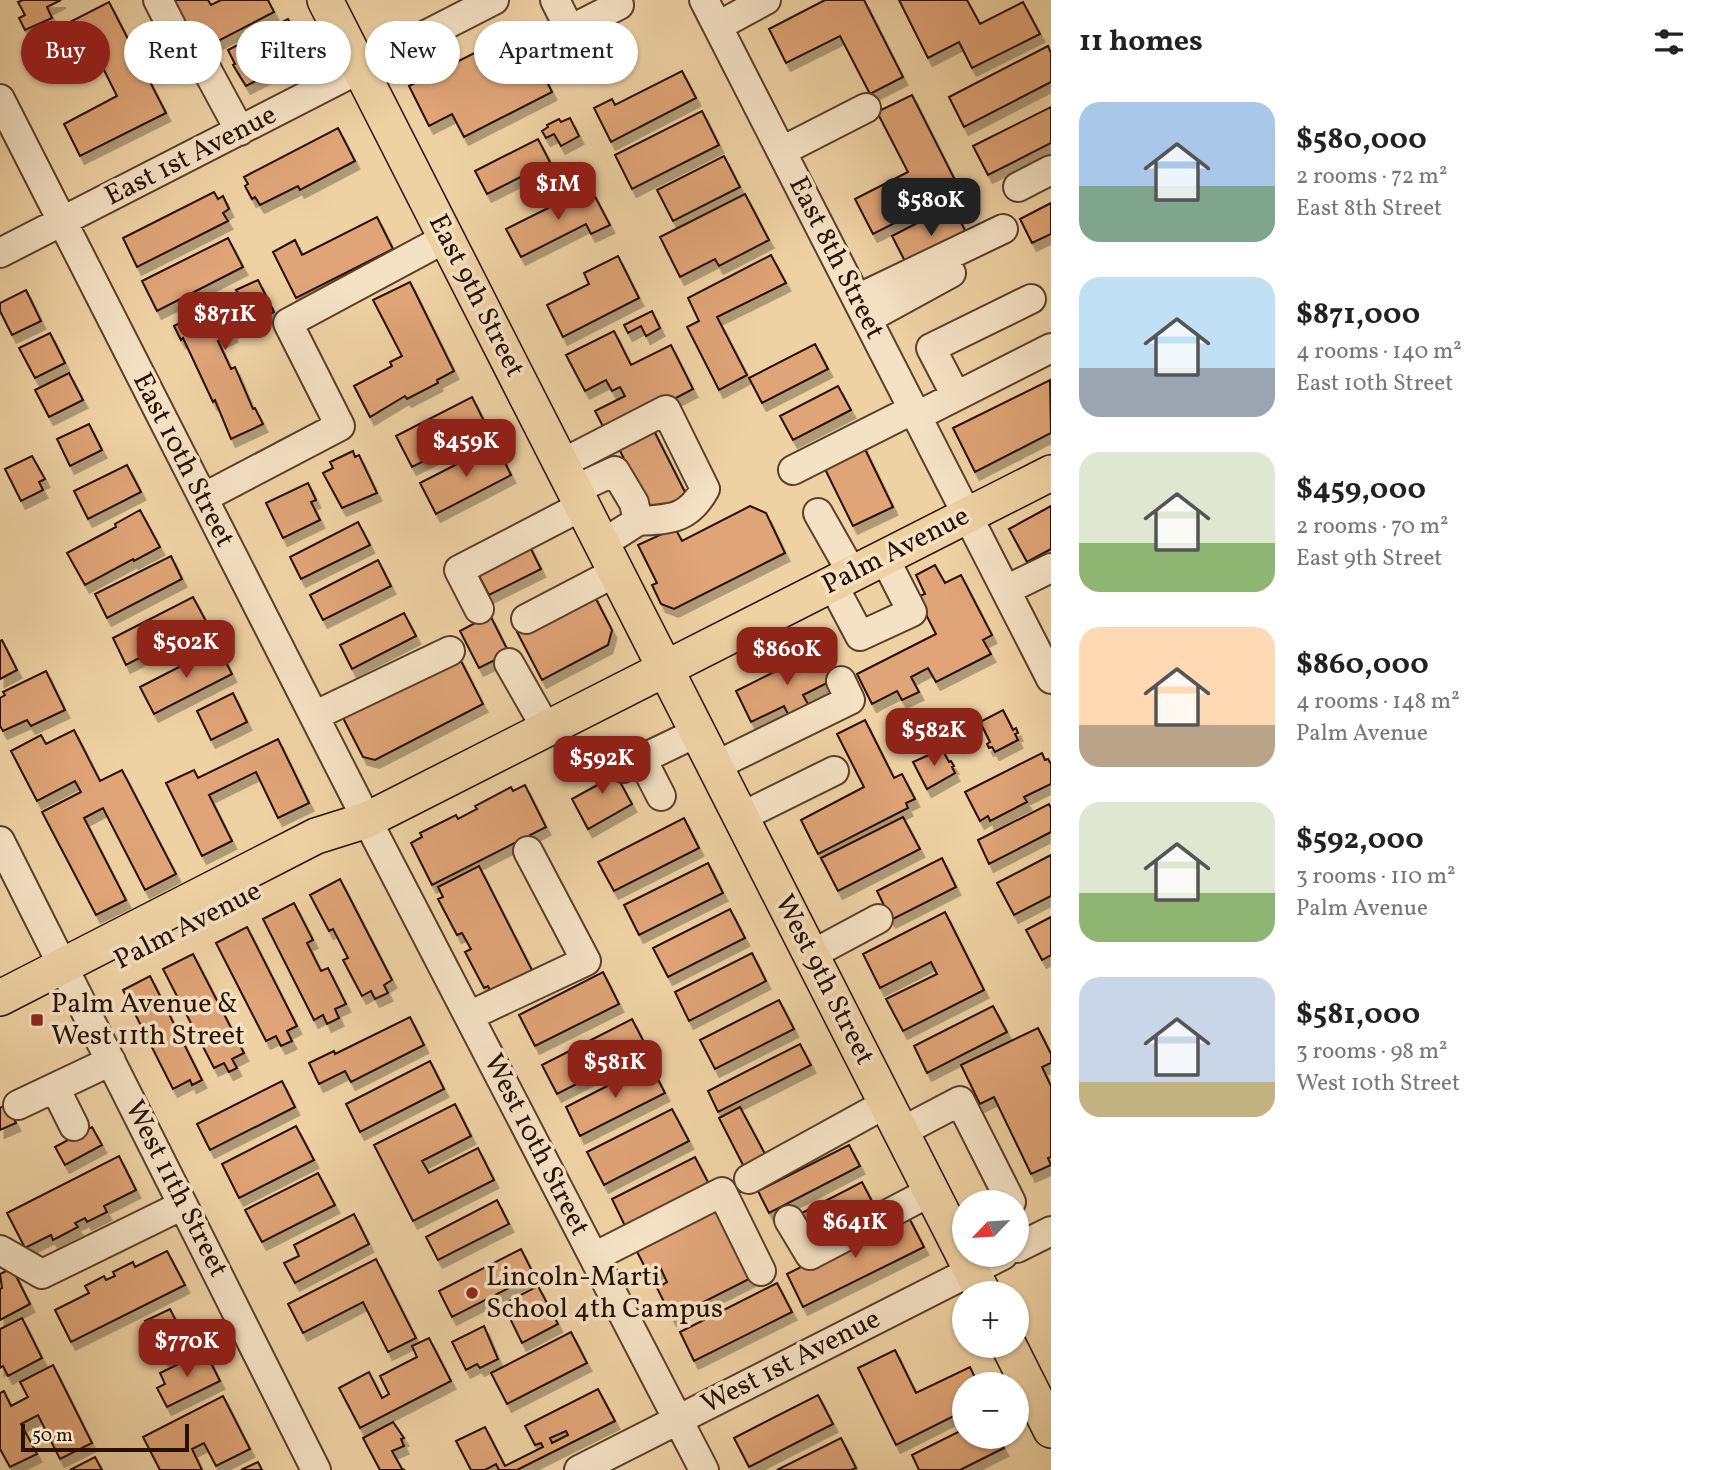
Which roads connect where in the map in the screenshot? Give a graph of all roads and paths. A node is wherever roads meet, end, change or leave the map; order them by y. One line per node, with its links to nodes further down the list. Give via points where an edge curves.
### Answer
1 (159, 0): 12 (street)
2 (325, 0): 9 (main road, East 9th Street)
3 (555, 0): 7 (street, via 570,30)
4 (704, 0): 8 (street, East 8th Street)
5 (766, 0): 8 (street)
6 (487, 2): 9 (street, East 1st Avenue)
7 (618, 5)
8 (718, 26): 13 (street, East 8th Street)
9 (360, 70): 12 (street, East 1st Avenue); 17 (main road, East 9th Street)
10 (0, 99): 16 (street, East 10th Street)
11 (866, 107): 13 (street)
12 (240, 131): 16 (street, East 1st Avenue)
13 (782, 150): 21 (street, East 8th Street)
14 (1051, 170): 15 (street)
15 (1018, 187)
16 (62, 221): 19 (street, East 1st Avenue); 28 (street, East 10th Street)
17 (446, 238): 27 (main road, East 9th Street); 28 (street, via 288,323 340,426)
18 (1001, 238): 21 (street)
19 (0, 253)
20 (1031, 299): 23 (street, via 931,348)
21 (862, 309): 24 (street, East 8th Street)
22 (1051, 348): 23 (street)
23 (956, 396): 24 (street)
24 (915, 413): 25 (street); 30 (street, East 8th Street)
25 (793, 470)
26 (1051, 473): 30 (main road, Palm Avenue)
27 (573, 487): 31 (street, via 615,471 634,503); 31 (street, via 666,410 705,489 696,505 672,519); 33 (main road, East 9th Street); 37 (street, via 459,570)
28 (203, 498): 44 (street, East 10th Street)
29 (818, 513): 35 (street)
30 (968, 516): 32 (main road, Palm Avenue); 36 (street, East 8th Street)
31 (638, 521): 33 (street)
32 (884, 557): 35 (main road, Palm Avenue); 35 (street, via 912,612 860,636)
33 (609, 558): 38 (street); 41 (main road, East 9th Street)
34 (1051, 568): 36 (street)
35 (842, 578): 41 (main road, Palm Avenue)
36 (1006, 590): 42 (street, East 8th Street)
37 (479, 609)
38 (526, 619)
39 (450, 651): 44 (street)
40 (509, 663): 45 (street)
41 (665, 667): 45 (main road, Palm Avenue); 46 (main road, West 9th Street)
42 (1051, 679)
43 (841, 681): 47 (street, via 850,700)
44 (314, 716): 51 (street, East 10th Street)
45 (545, 729): 51 (main road, Palm Avenue)
46 (698, 732): 47 (main road, West 9th Street); 49 (street, via 633,764)
47 (715, 766): 50 (main road, West 9th Street)
48 (834, 771): 50 (street)
49 (661, 796)
50 (741, 817): 55 (main road, West 9th Street)
51 (367, 820): 56 (main road, Palm Avenue, via 316,836); 58 (street, West 10th Street)
52 (0, 841): 56 (street, West 11th Street)
53 (528, 851): 58 (street, via 586,961)
54 (878, 919): 55 (street)
55 (811, 955): 63 (main road, West 9th Street)
56 (68, 975): 57 (main road, Palm Avenue); 59 (main road, Palm Avenue); 60 (street, West 11th Street)
57 (0, 998)
58 (469, 1016): 71 (street, West 10th Street)
59 (0, 1021)
60 (111, 1061): 61 (street); 68 (street, West 11th Street)
61 (54, 1088): 62 (street); 64 (street)
62 (18, 1105)
63 (894, 1117): 65 (street); 66 (street, via 960,1101); 67 (main road, West 9th Street)
64 (74, 1126)
65 (749, 1179)
66 (1005, 1190)
67 (932, 1191): 69 (street, via 810,1255); 74 (main road, West 9th Street)
68 (183, 1205): 70 (street, via 43,1274); 80 (street, West 11th Street)
69 (789, 1220)
70 (0, 1250)
71 (594, 1257): 73 (street, via 722,1192); 78 (street, West 10th Street)
72 (992, 1267): 75 (street, West 1st Avenue)
73 (761, 1271)
74 (977, 1281)
75 (979, 1281)
76 (952, 1294): 78 (street, West 1st Avenue)
77 (1015, 1358): 79 (main road)
78 (678, 1420): 81 (street, West 1st Avenue); 82 (street, West 10th Street)
79 (1051, 1430)
80 (316, 1470)
81 (579, 1470)
82 (704, 1470)

